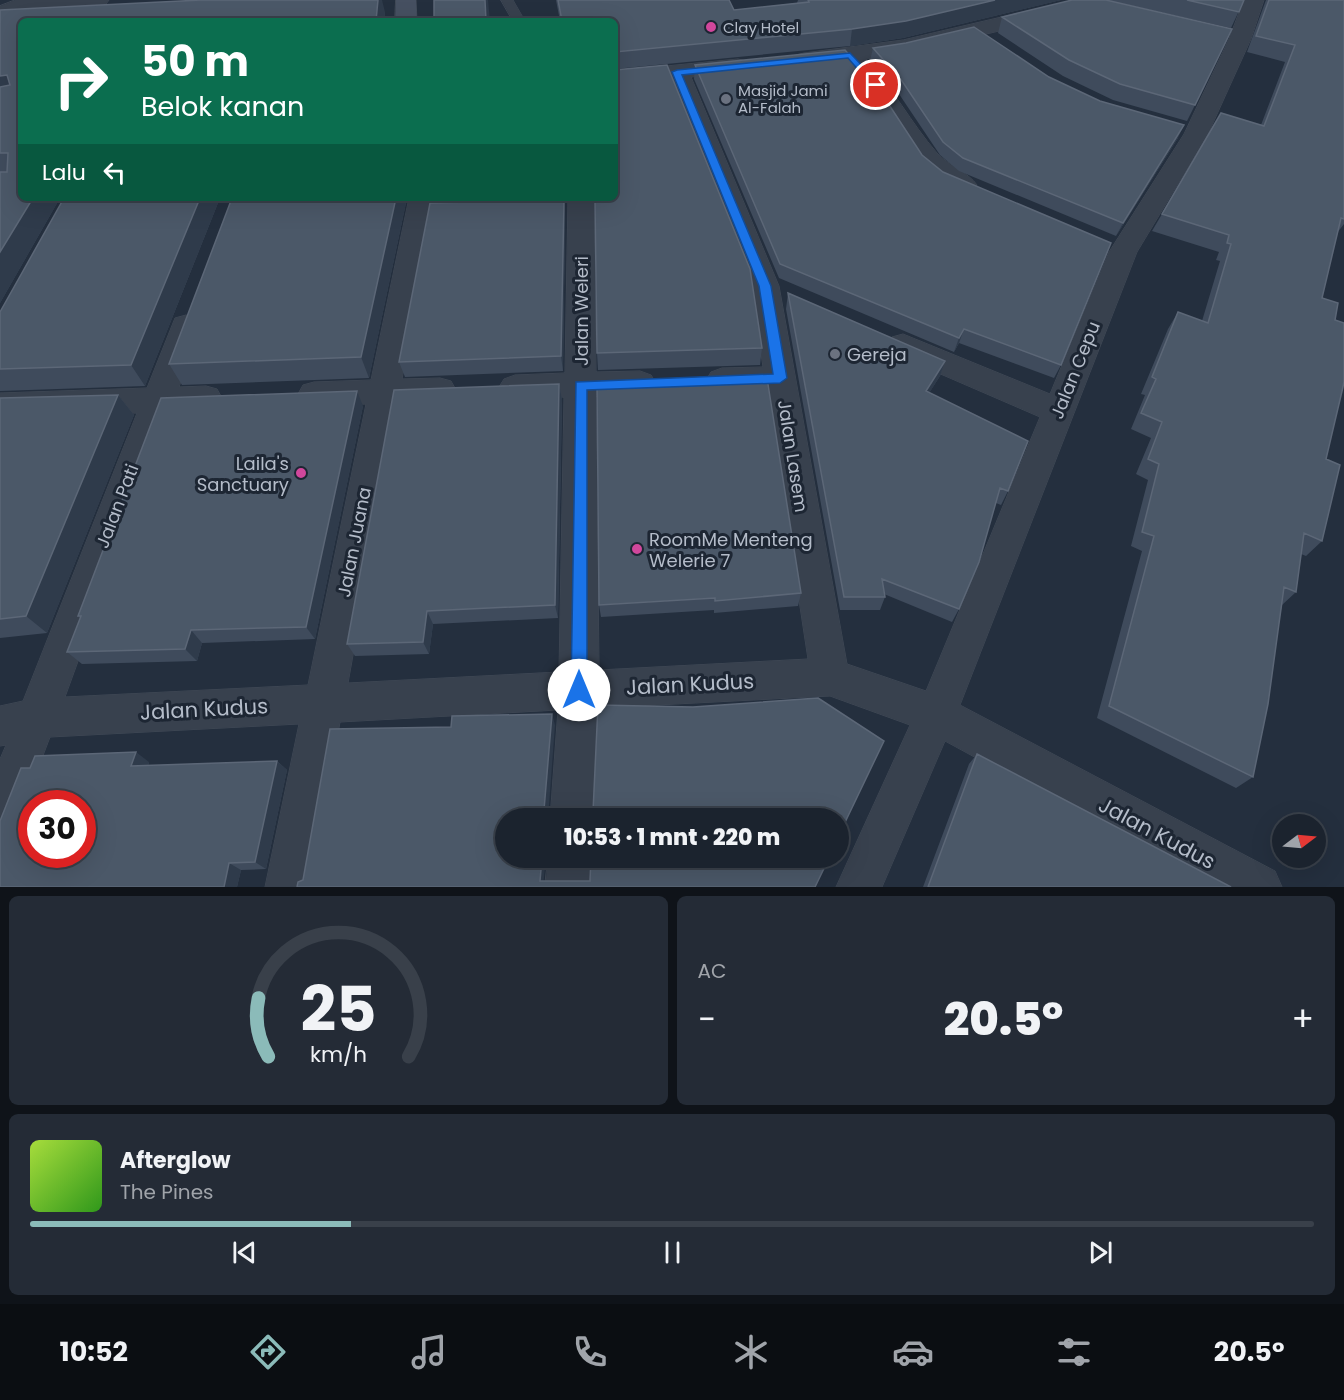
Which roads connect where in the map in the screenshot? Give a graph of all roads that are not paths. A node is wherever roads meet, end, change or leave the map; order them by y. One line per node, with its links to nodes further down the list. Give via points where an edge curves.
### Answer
1 (99, 0): 6 (street)
2 (406, 0): 7 (street)
3 (507, 0): 8 (lane)
4 (1254, 0): 20 (street, Jalan Cepu, via 1229,37)
5 (1071, 6): 9 (street)
6 (10, 7)
7 (406, 18)
8 (517, 18)
9 (975, 30): 10 (street); 11 (street)
10 (1004, 50)
11 (850, 55): 12 (street); 16 (street, via 889,100 929,162 949,179)
12 (781, 62)
13 (758, 64): 14 (street)
14 (677, 72): 15 (street); 21 (street, Jalan Lasem)
15 (618, 78)
16 (981, 192)
17 (421, 201): 27 (street, Jalan Juana)
18 (581, 201): 26 (street, Jalan Weleri)
19 (1095, 240): 20 (street)
20 (1123, 252): 32 (street, Jalan Cepu)
21 (765, 286): 23 (street); 25 (street, Jalan Lasem)
22 (196, 299): 30 (street, Jalan Pati)
23 (798, 300)
24 (874, 332): 32 (street)
25 (780, 378): 26 (street); 33 (street, Jalan Lasem)
26 (581, 385): 27 (street); 34 (street, Jalan Weleri)
27 (384, 392): 28 (street); 35 (street, Jalan Juana)
28 (288, 395)
29 (229, 397): 30 (street)
30 (158, 400): 31 (street); 37 (street, Jalan Pati)
31 (0, 405)
32 (1058, 411): 36 (street, Jalan Cepu)
33 (830, 677): 34 (street, Jalan Kudus); 36 (street, Jalan Kudus)
34 (579, 690): 35 (street, Jalan Kudus); 38 (street, Jalan Weleri)
35 (323, 702): 37 (street, Jalan Kudus); 41 (street, Jalan Juana)
36 (936, 714): 43 (street, Jalan Cepu); 44 (street, Jalan Kudus)
37 (18, 722): 39 (street, Jalan Pati)
38 (573, 808)
39 (0, 814)
40 (569, 868): 42 (street)
41 (288, 887)
42 (568, 887)
43 (860, 887)
44 (1259, 887)

